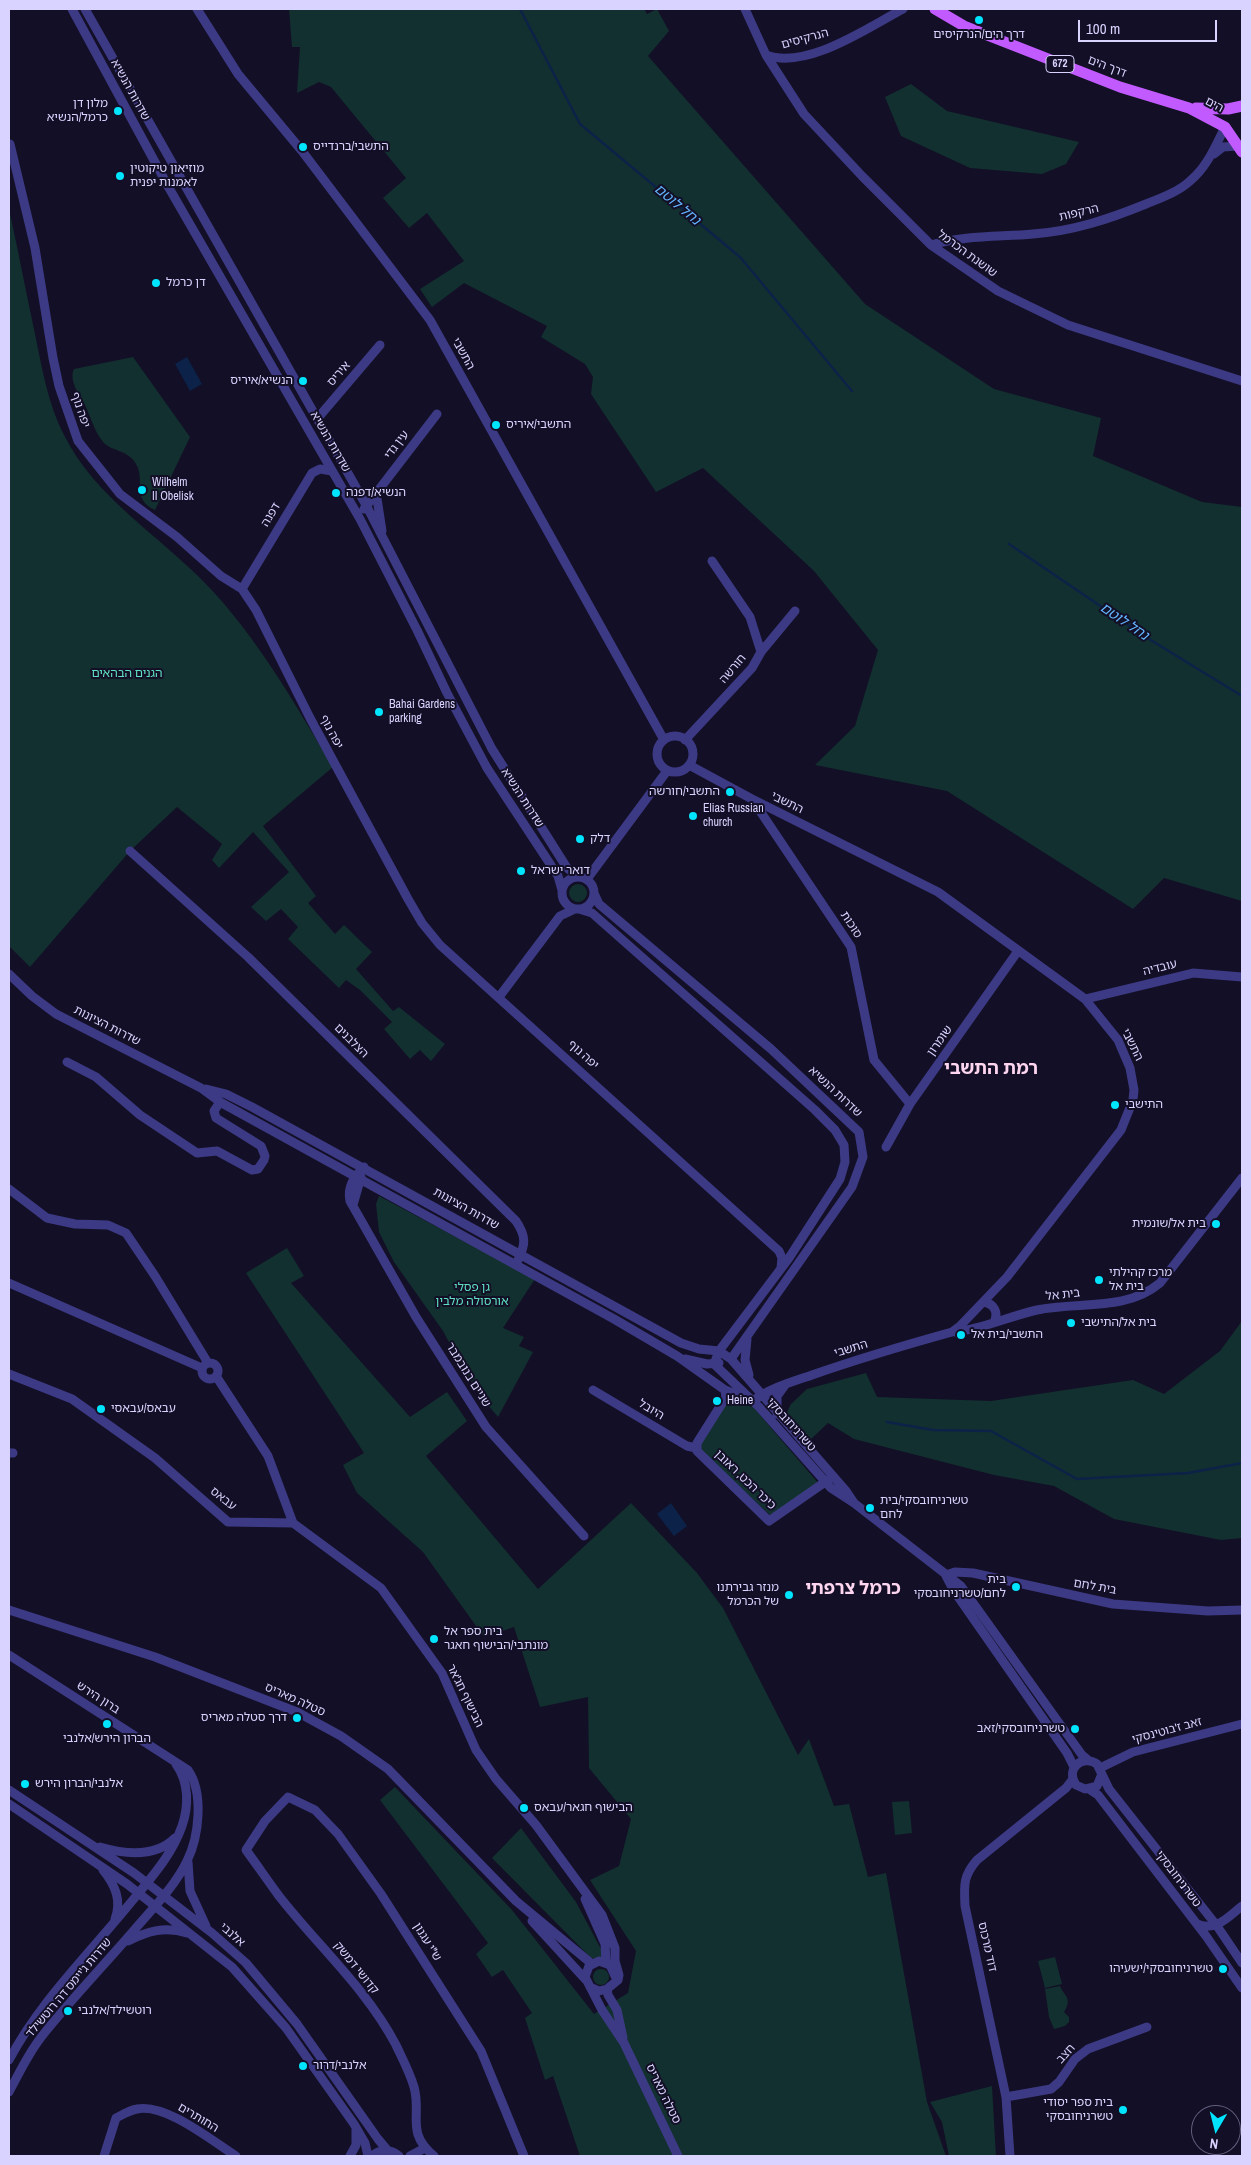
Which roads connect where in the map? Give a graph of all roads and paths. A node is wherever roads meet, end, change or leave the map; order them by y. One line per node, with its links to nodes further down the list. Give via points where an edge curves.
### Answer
1 (72, 9): 19 (street, שדרות הנשיא, via 169,188)
2 (85, 9): 18 (street, שדרות הנשיא)
3 (197, 9): 28 (street, התשבי, via 238,74 302,151 430,320)
4 (745, 9): 7 (street, שושנת הכרמל)
5 (904, 9): 7 (street, הנרקיסים, via 832,47 791,59)
6 (935, 9): 9 (main road, דרך הים / 672, via 981,33 1120,87)
7 (766, 55): 14 (street, שושנת הכרמל, via 804,114)
8 (1242, 106): 9 (main road, 672); 10 (main road)
9 (1189, 108): 10 (main road, הים / 672)
10 (1225, 127): 12 (main road, הים / 672); 13 (street, הרקפות)
11 (10, 144): 25 (street, יפה נוף, via 35,248 59,386 78,441 120,494 177,537 221,576)
12 (1240, 149): 13 (street, הרקפות, via 1223,147)
13 (1212, 156): 14 (street, הרקפות, via 1182,187 1104,221 1074,229)
14 (932, 245): 16 (street, שושנת הכרמל, via 998,291 1068,325)
15 (380, 346): 18 (street, איריס)
16 (1242, 381)
17 (437, 414): 20 (street, עין גדי)
18 (317, 419): 21 (street, שדרות הנשיא)
19 (332, 471): 22 (street, שדרות הנשיא); 25 (street, דפנה, via 316,470 308,477)
20 (376, 492): 21 (street, עין גדי); 23 (street)
21 (366, 505): 22 (street, עין גדי); 23 (street, שדרות הנשיא)
22 (360, 519): 36 (street, שדרות הנשיא, via 472,740 558,876)
23 (382, 534): 34 (street, שדרות הנשיא, via 492,749 567,868)
24 (712, 561): 27 (street, via 750,617)
25 (242, 589): 42 (street, יפה נוף, via 422,923 450,956)
26 (795, 611): 27 (street, חורשה)
27 (761, 652): 29 (street, חורשה, via 752,668)
28 (664, 740): 29 (street, via 674,736); 31 (street, via 657,756)
29 (685, 740): 30 (street, via 693,755)
30 (689, 765): 31 (street, via 676,772); 32 (street, התשבי)
31 (667, 771): 34 (street)
32 (752, 799): 39 (street, התשבי, via 938,892); 47 (street, סוכות, via 851,947 874,1060)
33 (130, 852): 55 (street, הצלבנים, via 248,957 516,1221 525,1239)
34 (583, 878): 35 (street, via 592,885); 36 (street, via 567,881)
35 (594, 893): 37 (street, via 590,904); 63 (street, שדרות הנשיא, via 599,904 771,1049 859,1132 862,1157 852,1187)
36 (562, 894): 37 (street, via 568,905); 38 (street)
37 (577, 909): 38 (street); 53 (street, via 592,913 747,1048 815,1110 840,1138 845,1154 843,1171)
38 (560, 916): 42 (street)
39 (1018, 951): 43 (street, התשבי); 47 (street, שומרון)
40 (9, 974): 45 (street, שדרות הציונות, via 56,1014)
41 (1242, 977): 43 (street, עובדיה, via 1193,973)
42 (500, 997): 54 (street, יפה נוף)
43 (1085, 999): 59 (street, התשבי, via 1118,1040 1130,1068 1134,1090 1128,1116 1122,1130 1007,1277)
44 (67, 1062): 46 (street, via 96,1076 140,1115 197,1153 217,1150 256,1170 264,1160 264,1150 216,1118 214,1111)
45 (201, 1088): 46 (street, שדרות הציונות); 49 (street, שדרות הציונות, via 226,1094)
46 (220, 1102): 50 (street, שדרות הציונות)
47 (910, 1104): 48 (street, שומרון)
48 (886, 1147)
49 (364, 1167): 50 (street, שניים בנובמבר); 55 (street, שדרות הציונות)
50 (357, 1179): 56 (street, שדרות הציונות); 83 (street, שניים בנובמבר, via 353,1209 416,1317 486,1427)
51 (1241, 1180): 60 (street, בית אל, via 1160,1283 1146,1293 1118,1303 1055,1307)
52 (9, 1188): 68 (street, via 46,1218 74,1224 108,1225 126,1233)
53 (795, 1249): 54 (street, via 788,1252); 57 (street)
54 (779, 1250): 57 (street)
55 (521, 1254): 56 (street, הצלבנים); 64 (street, שדרות הציונות, via 681,1342 698,1349)
56 (516, 1264): 65 (street, שדרות הציונות)
57 (781, 1268): 64 (street)
58 (9, 1283): 68 (street)
59 (980, 1305): 60 (street, via 990,1304 995,1309 997,1316); 61 (street, via 978,1318); 62 (street, התשבי)
60 (994, 1322): 61 (street, בית אל)
61 (983, 1325): 62 (street, בית אל)
62 (952, 1332): 72 (street, התשבי)
63 (747, 1336): 66 (street, שדרות הנשיא); 71 (street, via 745,1360)
64 (719, 1351): 66 (street, טשרניחובסקי); 67 (street)
65 (677, 1356): 67 (street); 74 (street, טשרניחובסקי)
66 (731, 1359): 67 (street); 71 (street, טשרניחובסקי)
67 (714, 1364): 76 (street)
68 (205, 1366): 70 (street, via 214,1364); 70 (street, via 202,1374 205,1378)
69 (9, 1374): 82 (street, עבאס, via 72,1399 155,1458 228,1522)
70 (216, 1376): 82 (street, via 268,1456)
71 (750, 1378): 75 (street, טשרניחובסקי)
72 (785, 1384): 75 (street, התשבי); 77 (street, via 777,1396)
73 (593, 1390): 78 (street, היובל, via 687,1446)
74 (725, 1390): 76 (street, טשרניחובסקי); 78 (street, כיכר הכט, ראובן, via 726,1397)
75 (762, 1394): 76 (street, התשבי); 77 (street, טשרניחובסקי)
76 (753, 1401): 80 (street, טשרניחובסקי)
77 (778, 1414): 79 (street, טשרניחובסקי)
78 (696, 1448): 80 (street, כיכר הכט, ראובן, via 769,1521)
79 (830, 1473): 80 (street); 81 (street, טשרניחובסקי)
80 (826, 1483): 81 (street, טשרניחובסקי)
81 (854, 1503): 84 (street, טשרניחובסקי)
82 (293, 1523): 104 (street, הבישוף חג'אר, via 381,1588 442,1673 476,1750)
83 (584, 1536)
84 (946, 1575): 86 (street, בית לחם, via 973,1573 1114,1604 1208,1611); 89 (street, טשרניחובסקי, via 967,1594); 91 (street, טשרניחובסקי, via 1068,1753)
85 (9, 1610): 108 (street, סטלה מאריס, via 156,1657 320,1724 388,1769)
86 (1242, 1610)
87 (9, 1654): 90 (street, ברון הירש)
88 (1242, 1724): 92 (street, זאב ז'בוטינסקי, via 1133,1752)
89 (1088, 1760): 91 (street); 92 (street)
90 (174, 1763): 100 (street, via 183,1775 187,1797); 103 (street, ברון הירש, via 188,1770 196,1785 197,1819)
91 (1074, 1767): 93 (street)
92 (1101, 1771): 96 (street, via 1097,1786); 113 (street, טשרניחובסקי, via 1109,1789)
93 (1073, 1779): 94 (street); 95 (street, דוד מרכוס)
94 (1079, 1787): 95 (street); 96 (street)
95 (1066, 1788): 127 (street, דוד מרכוס, via 977,1860 964,1883 965,1906)
96 (1089, 1789): 111 (street, טשרניחובסקי, via 1098,1795)
97 (9, 1790): 101 (street, אלנבי)
98 (9, 1804): 102 (street, אלנבי)
99 (265, 1821): 129 (street, קדושי דמשק, via 246,1850 279,1896 360,1989 395,2044 415,2088 417,2131); 139 (street, ש"י עגנון, via 288,1797 315,1810 338,1834 381,1894 481,2051)
100 (178, 1835): 101 (street, via 167,1846 143,1852 116,1851); 105 (street)
101 (91, 1845): 105 (street, אלנבי)
102 (92, 1859): 106 (street, אלנבי); 112 (street, via 104,1870 116,1892 119,1904)
103 (188, 1859): 107 (street, ברון הירש); 114 (street, via 190,1891)
104 (574, 1876): 117 (street, הבישוף חג'אר, via 605,1944); 121 (street, הבישוף חג'אר, via 602,1915 614,1944 619,1976)
105 (148, 1883): 106 (street); 107 (street, אלנבי)
106 (139, 1893): 109 (street, אלנבי); 112 (street, שדרות ג'יימס דה רוטשילד)
107 (164, 1896): 109 (street, ברון הירש); 114 (street, אלנבי)
108 (516, 1901): 119 (street, סטלה מאריס); 120 (street, סטלה מאריס)
109 (156, 1906): 115 (street, אלנבי); 116 (street, שדרות ג'יימס דה רוטשילד)
110 (1242, 1906): 113 (street)
111 (1197, 1924): 113 (street); 122 (street, טשרניחובסקי)
112 (113, 1925): 125 (street, שדרות ג'יימס דה רוטשילד, via 54,1994)
113 (1217, 1926): 118 (street, טשרניחובסקי)
114 (212, 1934): 130 (street, אלנבי, via 246,1964 297,2024)
115 (192, 1935): 116 (street, via 165,1929 145,1932); 128 (street, אלנבי, via 232,1968 286,2028)
116 (123, 1943): 126 (street, שדרות ג'יימס דה רוטשילד, via 45,2032)
117 (606, 1963): 119 (street); 121 (street, via 615,1973)
118 (1242, 1963)
119 (592, 1964): 120 (street, via 587,1970)
120 (588, 1984): 121 (street, via 599,1991); 124 (street, סטלה מאריס)
121 (610, 1987): 124 (street, סטלה מאריס, via 608,1995 619,2017)
122 (1242, 1988)
123 (1147, 2027): 127 (street, חצב, via 1088,2048 1051,2089)
124 (624, 2044): 140 (street, סטלה מאריס)
125 (9, 2060)
126 (9, 2092)
127 (1006, 2097): 141 (street, דוד מרכוס)
128 (354, 2124): 133 (street, via 357,2138); 134 (street, אלנבי)
129 (425, 2148): 137 (street); 138 (street, קדושי דמשק)
130 (388, 2151): 135 (street); 136 (street)
131 (104, 2156): 132 (street, החותרים, via 116,2118 136,2109 148,2108 175,2117)
132 (236, 2156)
133 (350, 2156)
134 (368, 2156)
135 (372, 2156)
136 (399, 2156)
137 (410, 2156)
138 (434, 2156)
139 (524, 2156)
140 (678, 2156)
141 (1010, 2156)

